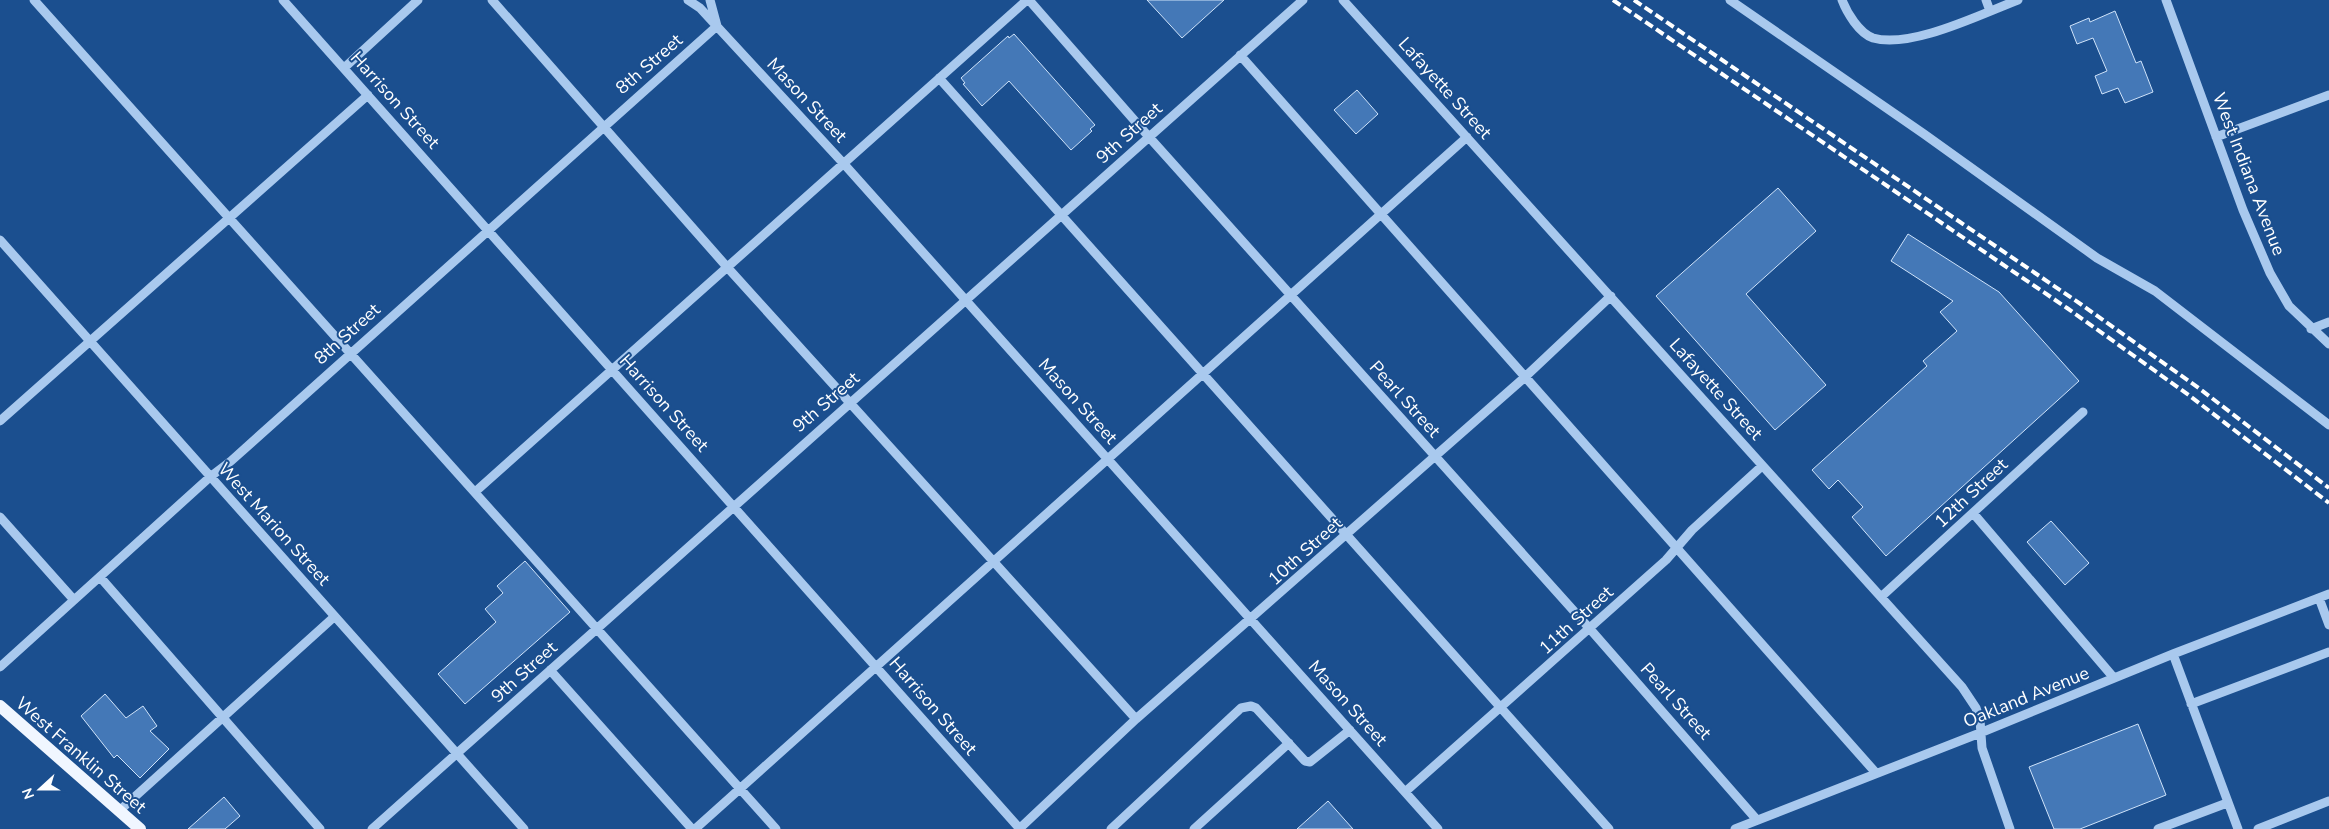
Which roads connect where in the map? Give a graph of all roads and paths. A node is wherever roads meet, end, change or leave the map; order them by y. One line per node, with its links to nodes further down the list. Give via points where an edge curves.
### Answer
1 (34, 0): 29 (street)
2 (283, 0): 18 (street, Harrison Street)
3 (418, 0): 18 (street)
4 (492, 0): 22 (street)
5 (688, 0): 16 (street, Mason Street)
6 (710, 0): 16 (street)
7 (1028, 0): 19 (street); 24 (street, Pearl Street)
8 (1303, 0): 17 (street, 9th Street)
9 (1343, 0): 25 (street, Lafayette Street)
10 (1730, 0): 47 (street, via 2097,258 2154,291)
11 (1842, 0): 15 (street, via 1859,28 1872,37 1893,41 1916,38)
12 (1986, 0): 15 (street)
13 (2018, 0): 15 (street)
14 (2166, 0): 23 (street, West Indiana Avenue)
15 (1990, 11)
16 (717, 26): 22 (street, 8th Street); 26 (street, Mason Street)
17 (1240, 55): 24 (street, 9th Street); 28 (street)
18 (344, 68): 20 (street, Harrison Street)
19 (939, 78): 26 (street); 27 (street)
20 (368, 95): 29 (street); 30 (street, Harrison Street)
21 (2329, 95): 23 (street)
22 (603, 126): 30 (street, 8th Street); 32 (street)
23 (2216, 136): 37 (street, West Indiana Avenue, via 2270,273 2289,306)
24 (1149, 137): 27 (street, 9th Street); 33 (street, Pearl Street)
25 (1467, 137): 28 (street); 34 (street, Lafayette Street)
26 (844, 164): 32 (street); 35 (street, Mason Street)
27 (1061, 215): 35 (street, 9th Street); 42 (street)
28 (1381, 215): 33 (street); 43 (street)
29 (228, 217): 38 (street); 40 (street)
30 (489, 230): 40 (street, 8th Street); 41 (street, Harrison Street)
31 (0, 240): 38 (street, West Marion Street)
32 (727, 267): 41 (street); 44 (street)
33 (1291, 296): 42 (street); 48 (street, Pearl Street)
34 (1611, 296): 43 (street, 10th Street); 50 (street, Lafayette Street)
35 (966, 301): 44 (street, 9th Street); 49 (street, Mason Street)
36 (2329, 322): 37 (street)
37 (2311, 329): 39 (street, West Indiana Avenue)
38 (90, 341): 46 (street); 51 (street, West Marion Street)
39 (2329, 344)
40 (350, 353): 51 (street, 8th Street); 52 (street)
41 (611, 370): 52 (street); 53 (street, Harrison Street)
42 (1204, 375): 49 (street); 56 (street)
43 (1524, 378): 48 (street, 10th Street); 57 (street)
44 (850, 402): 53 (street, 9th Street); 58 (street)
45 (2083, 412): 54 (street, 12th Street)
46 (0, 421)
47 (2329, 425)
48 (1435, 457): 56 (street, 10th Street); 67 (street, Pearl Street)
49 (1108, 460): 58 (street); 65 (street, Mason Street)
50 (1762, 466): 57 (street, 11th Street); 61 (street, Lafayette Street)
51 (210, 477): 59 (street, 8th Street); 64 (street, West Marion Street)
52 (475, 492): 68 (street)
53 (734, 505): 68 (street, 9th Street); 72 (street, Harrison Street)
54 (1973, 513): 61 (street, 12th Street); 74 (street)
55 (0, 516): 63 (street)
56 (1347, 535): 65 (street, 10th Street); 77 (street)
57 (1677, 547): 67 (street, 11th Street); 84 (street)
58 (994, 562): 72 (street); 79 (street)
59 (100, 577): 63 (street, 8th Street); 78 (street)
60 (2329, 594): 62 (street, Oakland Avenue)
61 (1881, 598): 81 (street, Lafayette Street, via 1969,696 1980,720)
62 (2319, 598): 66 (street); 70 (street, Oakland Avenue)
63 (74, 600): 71 (street, 8th Street)
64 (334, 617): 78 (street); 83 (street, West Marion Street)
65 (1251, 619): 79 (street, 10th Street); 80 (street, Mason Street)
66 (2329, 624)
67 (1590, 629): 77 (street, 11th Street); 90 (street, Pearl Street)
68 (596, 630): 73 (street, 9th Street); 85 (street)
69 (2329, 652): 75 (street)
70 (2173, 654): 74 (street, Oakland Avenue); 75 (street)
71 (0, 667)
72 (878, 667): 85 (street); 97 (street, Harrison Street)
73 (550, 670): 83 (street, 9th Street); 95 (street)
74 (2114, 678): 81 (street, Oakland Avenue)
75 (2192, 704): 88 (street)
76 (0, 706): 89 (main road, West Franklin Street)
77 (1501, 708): 86 (street, 11th Street); 101 (street)
78 (222, 717): 89 (street); 92 (street)
79 (1136, 719): 97 (street, 10th Street)
80 (1350, 730): 82 (street, via 1310,762); 86 (street, Mason Street)
81 (1980, 733): 84 (street, Oakland Avenue); 103 (street, Lafayette Street, via 1985,761)
82 (1289, 744): 98 (street, via 1256,708 1241,708); 99 (street)
83 (457, 753): 93 (street, 9th Street); 94 (street, West Marion Street)
84 (1876, 773): 90 (street, Oakland Avenue)
85 (741, 789): 95 (street); 96 (street)
86 (1405, 792): 100 (street, Mason Street)
87 (2329, 801): 106 (street)
88 (2227, 803): 104 (street); 105 (street)
89 (119, 811): 91 (main road, West Franklin Street)
90 (1757, 820): 102 (street, Oakland Avenue)
91 (140, 829)
92 (320, 829)
93 (372, 829)
94 (524, 829)
95 (693, 829)
96 (776, 829)
97 (1019, 829)
98 (1111, 829)
99 (1194, 829)
100 (1438, 829)
101 (1609, 829)
102 (1735, 829)
103 (2010, 829)
104 (2158, 829)
105 (2238, 829)
106 (2258, 829)

